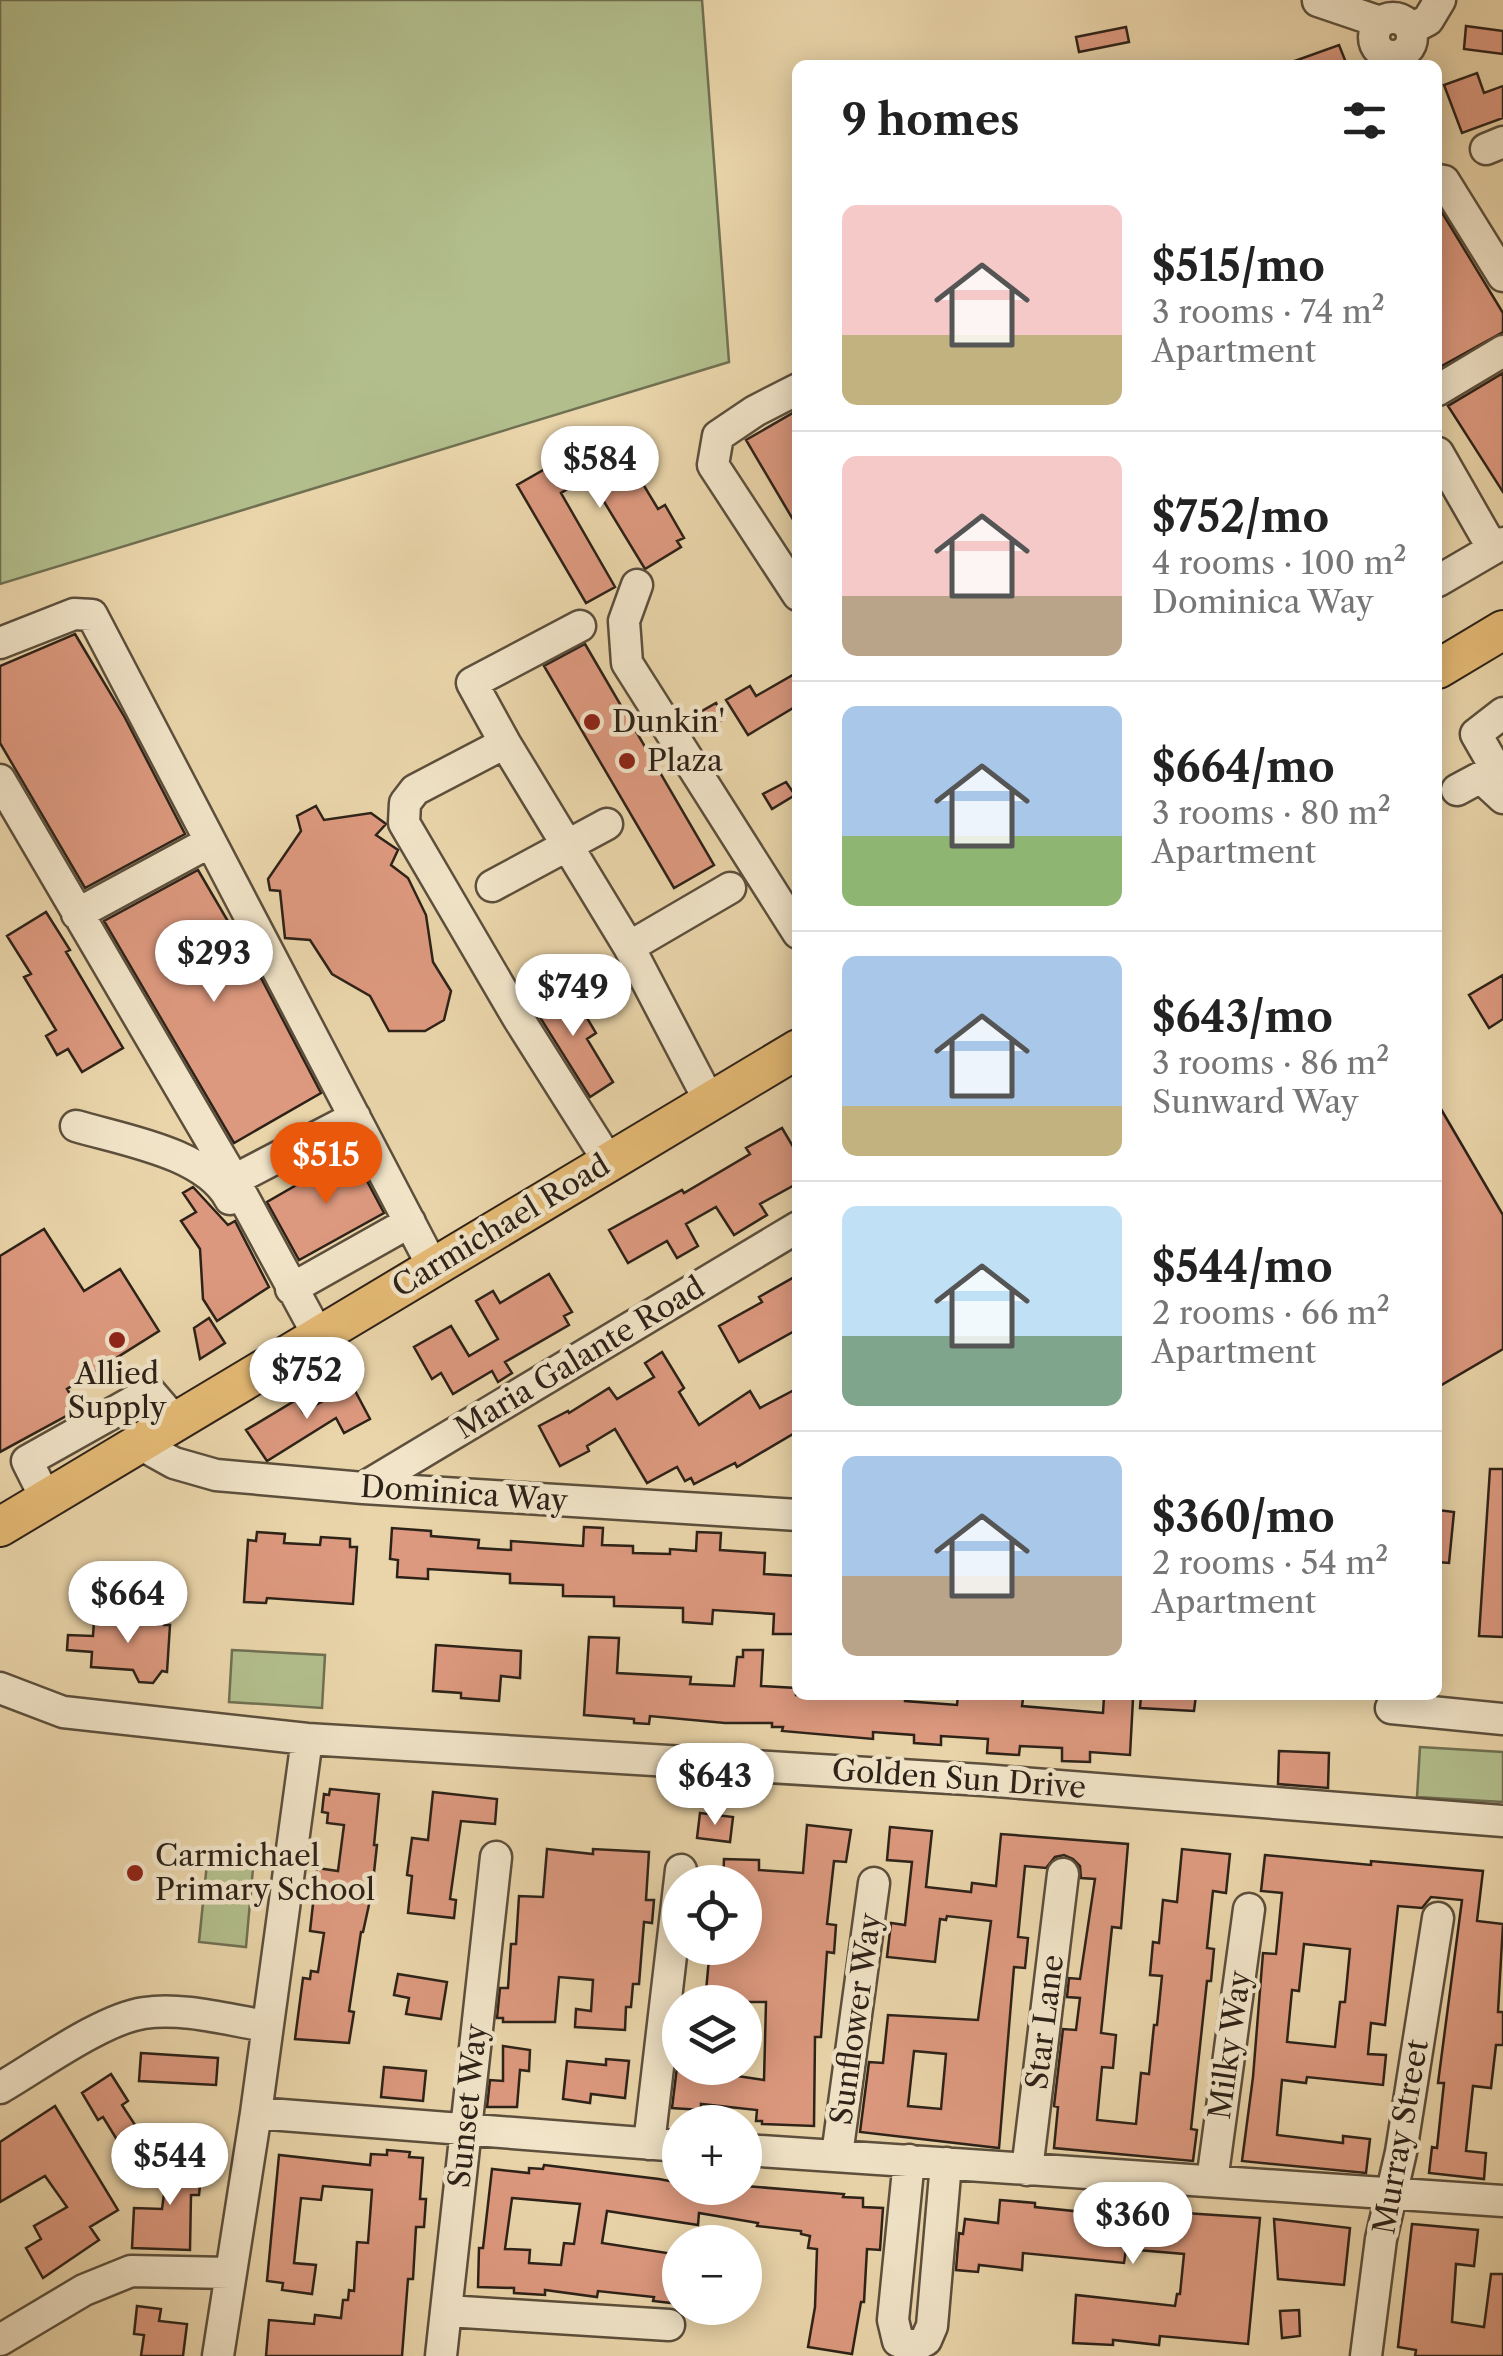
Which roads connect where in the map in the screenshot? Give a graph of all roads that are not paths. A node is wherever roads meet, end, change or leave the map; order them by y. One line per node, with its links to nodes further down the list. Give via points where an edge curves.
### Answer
1 (1440, 0): 2 (street, via 1428,20 1411,30 1403,20 1380,22)
2 (1318, 1)
3 (1442, 180): 4 (street)
4 (1503, 276)
5 (1503, 351): 6 (street)
6 (1442, 388)
7 (792, 392): 12 (street, via 718,436 713,465)
8 (1442, 459): 9 (street)
9 (1498, 546): 10 (street)
10 (1442, 579)
11 (637, 585): 27 (street, via 624,622 626,663)
12 (792, 587)
13 (580, 626): 18 (street, via 472,683)
14 (1503, 630): 16 (main road)
15 (0, 643): 22 (street, via 63,618 92,615)
16 (1442, 667)
17 (1503, 714): 20 (street, via 1476,734 1496,770)
18 (505, 743): 23 (street); 33 (street, via 414,790 405,802 404,823)
19 (0, 780): 26 (street)
20 (1457, 790)
21 (607, 824): 23 (street)
22 (210, 842): 26 (street); 31 (street)
23 (569, 844): 24 (street); 28 (street)
24 (492, 886)
25 (730, 888): 28 (street)
26 (76, 914): 34 (street)
27 (792, 924)
28 (629, 947): 30 (street)
29 (792, 1053): 30 (main road, Carmichael Road)
30 (710, 1102): 33 (main road, Carmichael Road)
31 (355, 1118): 34 (street); 35 (street)
32 (76, 1126): 39 (street, via 188,1160 223,1185)
33 (609, 1162): 37 (main road, Carmichael Road)
34 (234, 1180): 38 (street)
35 (410, 1222): 37 (street); 38 (street)
36 (792, 1231): 42 (street, Maria Galante Road)
37 (434, 1266): 39 (main road, Carmichael Road)
38 (291, 1288): 39 (street)
39 (311, 1340): 40 (main road, Carmichael Road)
40 (175, 1421): 41 (main road, Carmichael Road); 44 (street, via 150,1392 27,1461)
41 (138, 1443): 42 (street, Dominica Way, via 174,1464 216,1475); 44 (main road, Carmichael Road)
42 (364, 1488): 45 (street, Dominica Way)
43 (792, 1492): 45 (street)
44 (46, 1499): 47 (main road, Carmichael Road)
45 (758, 1512): 46 (street, Dominica Way)
46 (792, 1515)
47 (0, 1527)
48 (0, 1688): 51 (street, Golden Sun Drive, via 63,1712)
49 (1391, 1708): 50 (street)
50 (1503, 1719)
51 (308, 1739): 52 (street, Golden Sun Drive); 59 (street)
52 (1503, 1820)
53 (496, 1857): 62 (street, Sunset Way)
54 (1063, 1874): 69 (street, Star Lane)
55 (874, 1883): 66 (street, Sunflower Way)
56 (1249, 1908): 70 (street, Milky Way)
57 (1438, 1918): 71 (street, Murray Street)
58 (670, 1965): 63 (street)
59 (267, 2026): 60 (street, via 144,2013 103,2028); 61 (street)
60 (0, 2088)
61 (256, 2113): 62 (street); 73 (street)
62 (465, 2130): 63 (street); 74 (street, Sunset Way)
63 (649, 2144): 64 (street)
64 (662, 2145)
65 (762, 2151): 66 (street)
66 (837, 2155): 67 (street)
67 (909, 2160): 68 (street); 68 (street, via 893,2320 897,2339 910,2346 926,2340 932,2326)
68 (946, 2163): 69 (street)
69 (1027, 2170): 70 (street)
70 (1212, 2181): 71 (street)
71 (1390, 2192): 72 (street); 79 (street, Murray Street)
72 (1503, 2201)
73 (228, 2272): 76 (street, via 131,2271 84,2290); 77 (street)
74 (446, 2311): 75 (street); 78 (street, Sunset Way)
75 (670, 2326)
76 (0, 2340)
77 (218, 2356)
78 (441, 2356)
79 (1366, 2356)

